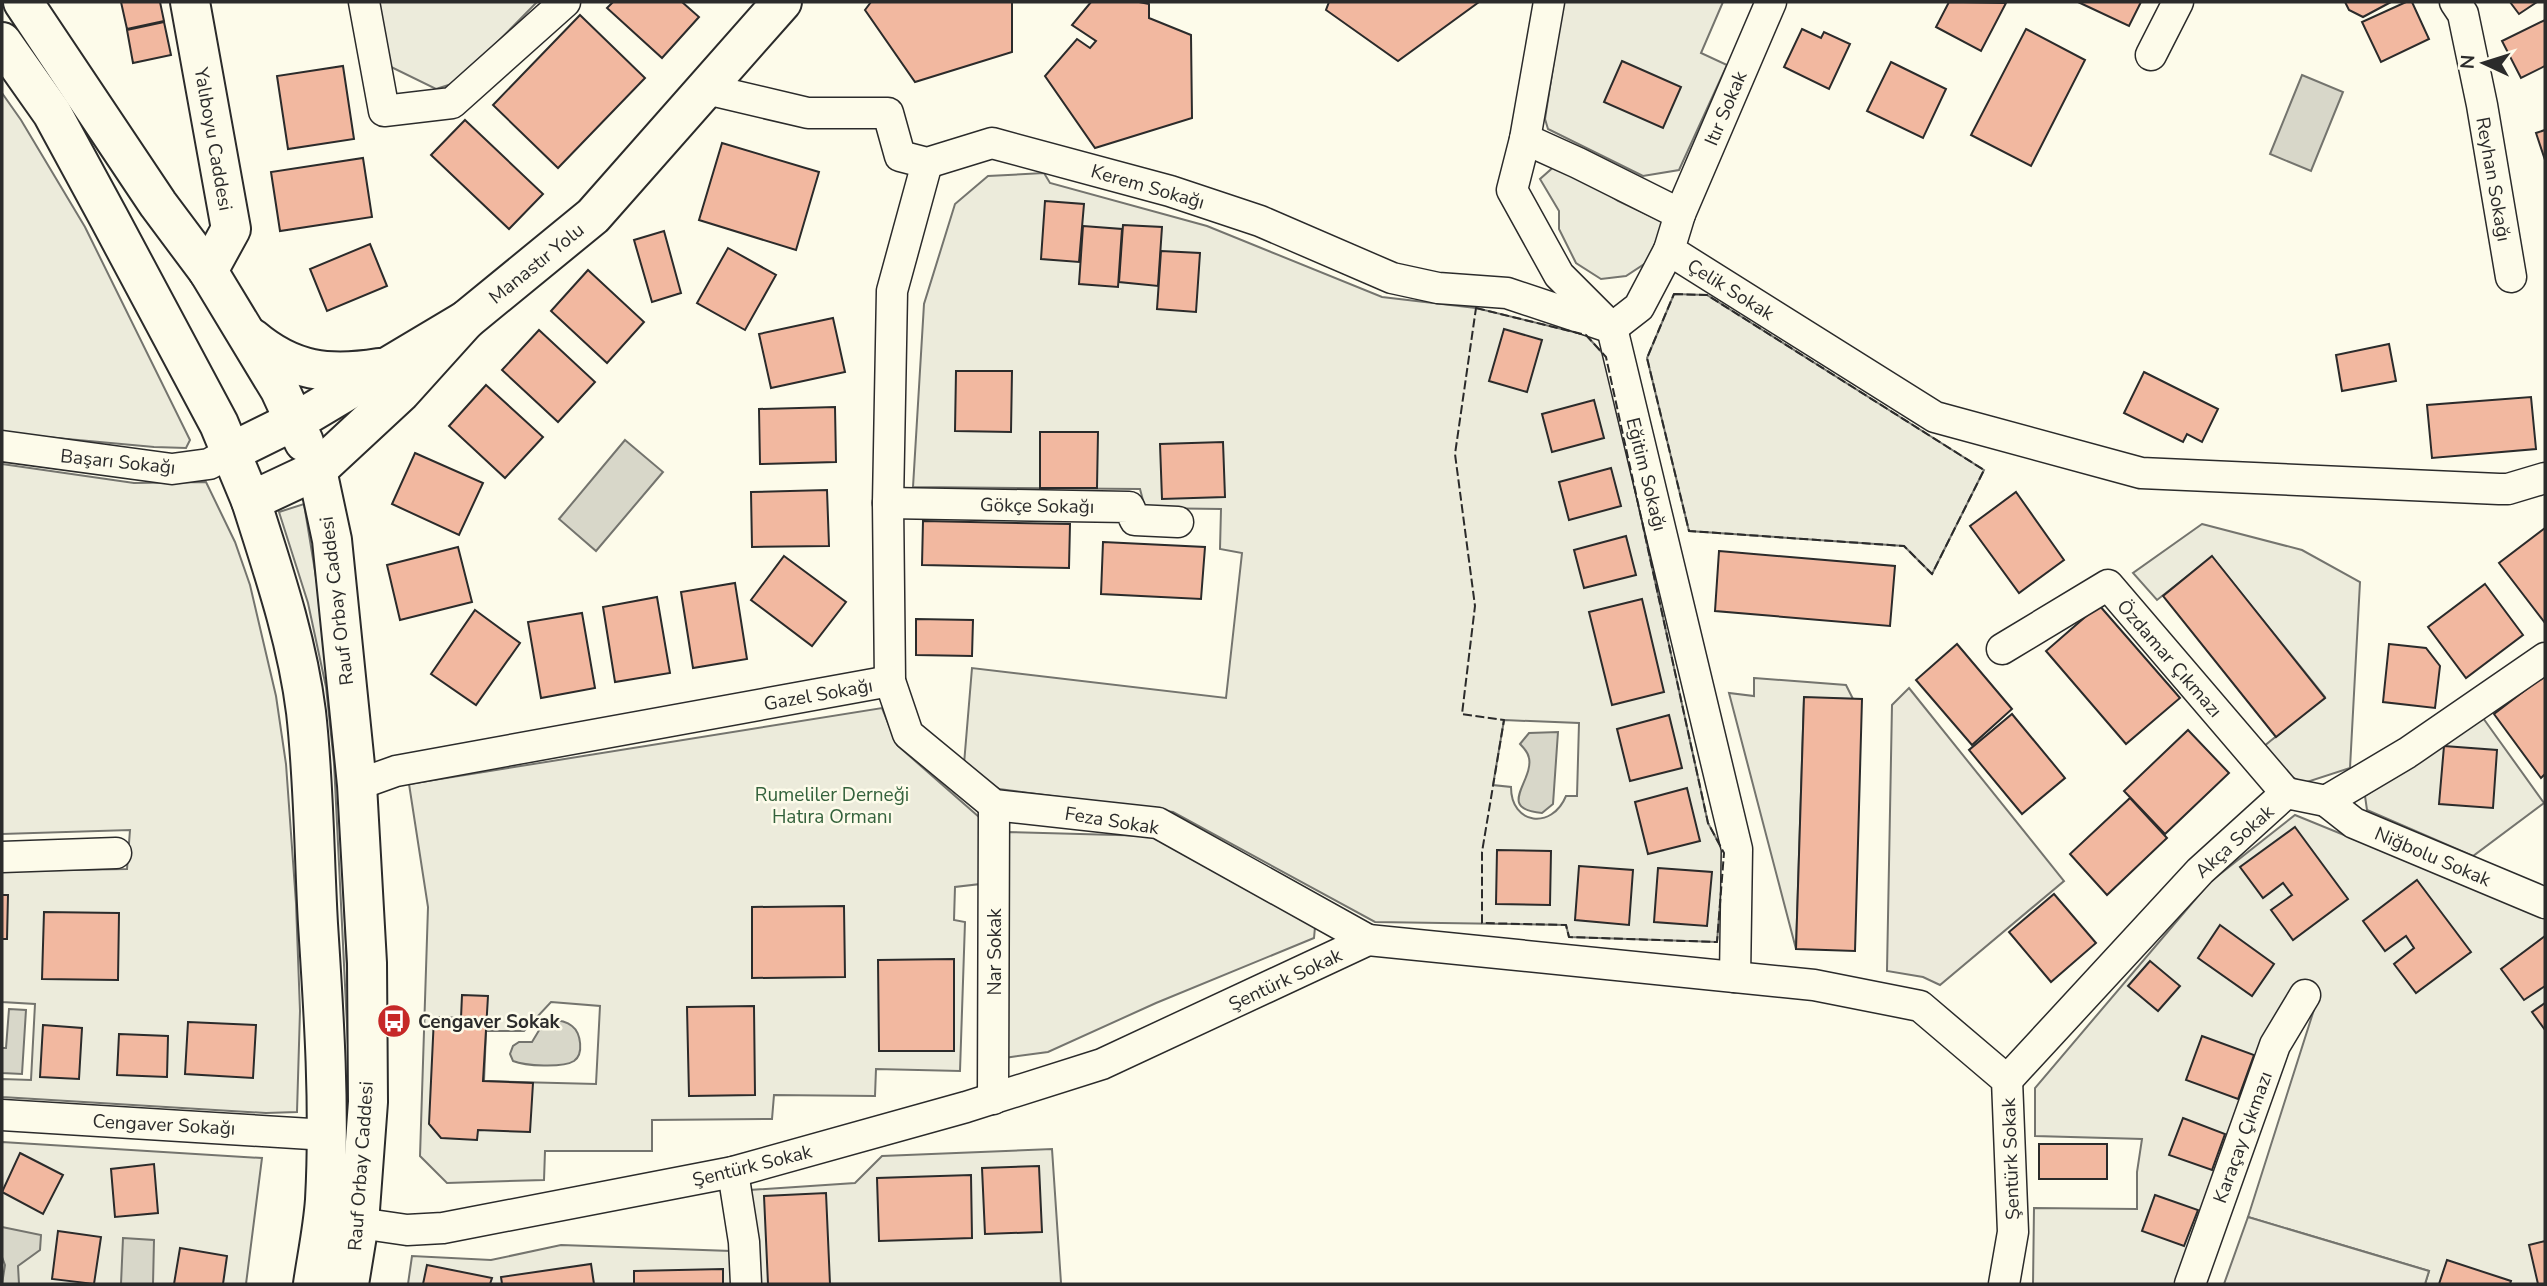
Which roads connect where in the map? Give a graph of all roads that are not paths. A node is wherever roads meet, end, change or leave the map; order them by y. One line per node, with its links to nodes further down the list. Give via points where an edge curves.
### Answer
1 (23, 2): 17 (main road, Rauf Orbay Caddesi)
2 (190, 2): 17 (main road, Yalıboyu Caddesi, via 231,229)
3 (364, 2): 4 (street, via 384,111 452,103)
4 (565, 2)
5 (782, 2): 12 (main road, Manastır Yolu)
6 (1549, 2): 13 (street)
7 (1771, 2): 15 (street, Itır Sokak)
8 (2178, 2): 11 (street)
9 (2455, 2): 18 (street, Reyhan Sokağı, via 2463,13 2482,105)
10 (2, 41): 24 (main road, Rauf Orbay Caddesi, via 52,113)
11 (2151, 55)
12 (706, 89): 14 (street, via 808,113 888,113 900,156); 21 (main road, Manastır Yolu, via 593,216)
13 (1525, 139): 15 (street); 19 (street, via 1511,190 1559,275)
14 (928, 163): 19 (street, Kerem Sokağı, via 992,143 1170,191 1260,221 1392,278 1438,288 1507,293); 28 (street, Gazel Sokağı, via 892,291)
15 (1680, 214): 16 (street, Çelik Sokak)
16 (1669, 250): 19 (street, via 1639,307); 26 (street, Çelik Sokak, via 1935,417 2141,472 2499,489)
17 (208, 271): 20 (main road, Rauf Orbay Caddesi)
18 (2511, 277)
19 (1612, 328): 42 (street, Eğitim Sokağı, via 1737,849)
20 (243, 330): 21 (main road, via 271,355 306,369); 22 (main road, Rauf Orbay Caddesi)
21 (393, 380): 22 (main road, Manastır Yolu); 25 (main road); 30 (main road, via 334,499)
22 (295, 420): 24 (main road, Manastır Yolu); 25 (main road, Rauf Orbay Caddesi)
23 (2, 446): 24 (street, Başarı Sokağı, via 172,469 209,464)
24 (231, 452): 27 (main road, Rauf Orbay Caddesi)
25 (317, 470): 27 (main road); 30 (main road, Rauf Orbay Caddesi)
26 (2545, 478)
27 (251, 501): 47 (main road, Rauf Orbay Caddesi, via 278,586 306,710)
28 (888, 503): 29 (street, Gökçe Sokağı, via 1129,507 1135,520); 33 (street, Gazel Sokağı)
29 (1178, 522)
30 (332, 540): 34 (main road, Rauf Orbay Caddesi)
31 (2002, 649): 35 (street, Özdamar Çıkmazı, via 2108,585)
32 (2545, 658): 36 (street, via 2407,753)
33 (890, 681): 34 (street, Gazel Sokağı, via 396,771); 37 (street, via 908,734)
34 (357, 785): 49 (main road, Rauf Orbay Caddesi, via 367,963 368,1102)
35 (2286, 793): 36 (street, Akça Sokak); 44 (street, Akça Sokak, via 2200,871)
36 (2326, 800): 40 (street, Niğbolu Sokak, via 2354,823)
37 (994, 805): 41 (street, Feza Sokak, via 1158,823); 45 (street, Nar Sokak)
38 (116, 853): 39 (street)
39 (2, 857)
40 (2545, 903)
41 (1368, 940): 42 (street, Şentürk Sokak); 45 (street, Şentürk Sokak, via 1101,1064)
42 (1735, 977): 44 (street, Şentürk Sokak, via 1814,985 1920,1006)
43 (2305, 995): 54 (street, Karaçay Çıkmazı, via 2276,1045)
44 (2007, 1080): 53 (street, Şentürk Sokak, via 2013,1232)
45 (993, 1099): 48 (street, Şentürk Sokak)
46 (2, 1115): 47 (street, Cengaver Sokağı)
47 (327, 1135): 50 (main road, Rauf Orbay Caddesi, via 325,1203)
48 (733, 1172): 49 (street, Şentürk Sokak, via 443,1228 407,1230); 52 (street)
49 (359, 1223): 51 (main road, Rauf Orbay Caddesi)
50 (313, 1284)
51 (349, 1284)
52 (746, 1284)
53 (2004, 1284)
54 (2190, 1284)

